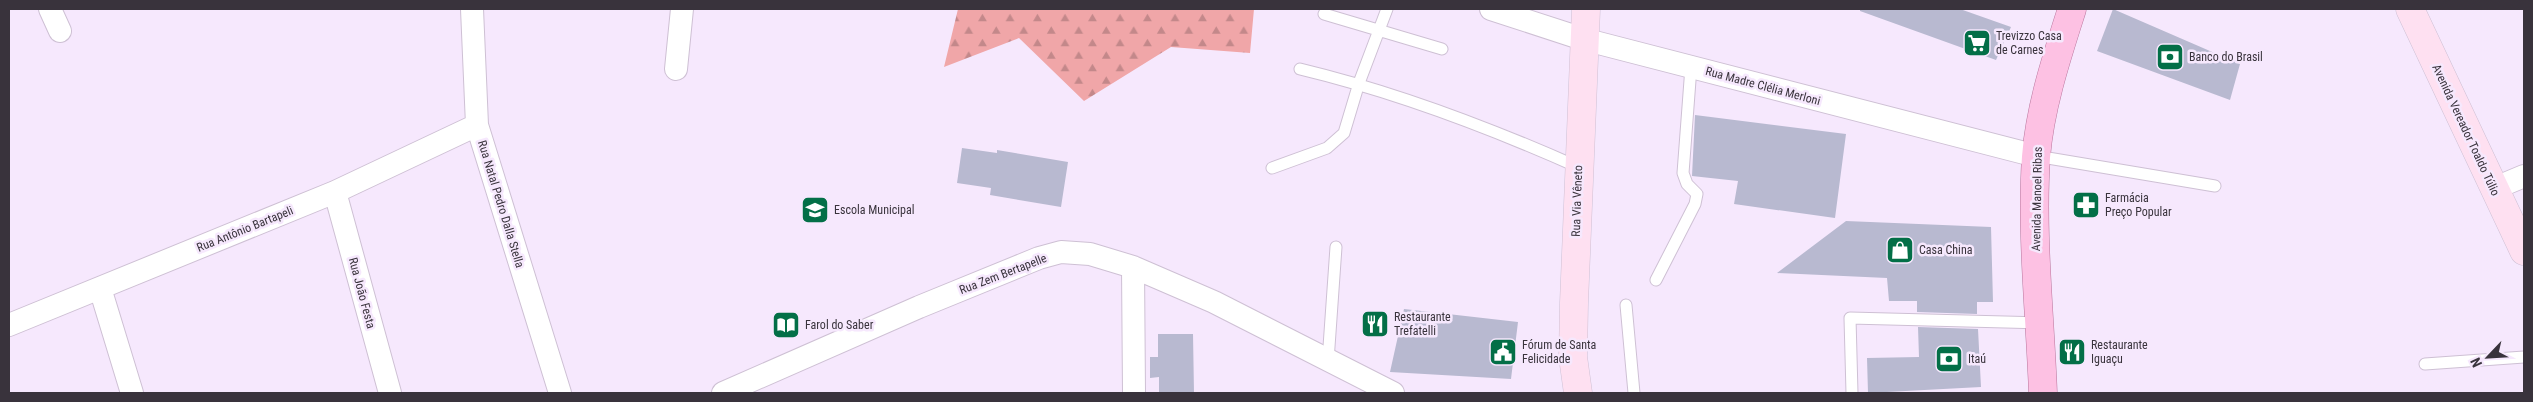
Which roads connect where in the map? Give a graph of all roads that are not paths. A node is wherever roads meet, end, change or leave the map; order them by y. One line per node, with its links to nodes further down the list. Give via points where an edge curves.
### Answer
1 (50, 9): 12 (street)
2 (472, 9): 19 (street, Rua Natal Pedro Dalla Stella)
3 (682, 9): 16 (street)
4 (1387, 9): 11 (lane)
5 (1491, 9): 10 (street, Rua Madre Clélia Merloni)
6 (1586, 9): 13 (main road, Rua Via Vêneto)
7 (2072, 9): 20 (main road, Avenida Manoel Ribas, via 2044,106)
8 (2410, 9): 25 (main road, Avenida Vereador Toaldo Túlio)
9 (1324, 14): 11 (lane)
10 (1533, 15): 13 (street, Rua Madre Clélia Merloni)
11 (1379, 30): 14 (lane); 18 (lane)
12 (60, 31)
13 (1583, 39): 15 (street, Rua Madre Clélia Merloni); 21 (main road, Rua Via Vêneto)
14 (1442, 49)
15 (1691, 67): 20 (street, Rua Madre Clélia Merloni); 30 (lane, via 1683,173 1687,184 1697,194)
16 (676, 69)
17 (1300, 69): 18 (lane)
18 (1359, 83): 21 (lane, via 1533,147); 22 (lane, via 1344,133 1328,148)
19 (477, 125): 26 (street, Rua Antônio Bartapeli); 41 (street, Rua Natal Pedro Dalla Stella)
20 (2036, 156): 24 (lane); 33 (main road, Avenida Manoel Ribas)
21 (1578, 167): 45 (main road, Rua Via Vêneto, via 1573,357)
22 (1272, 168)
23 (2524, 176): 25 (street)
24 (2215, 186)
25 (2493, 189): 28 (main road, Avenida Vereador Toaldo Túlio)
26 (335, 192): 31 (street, Rua Antônio Bartapeli); 40 (street, Rua João Festa)
27 (1336, 246): 36 (lane)
28 (2524, 251)
29 (1133, 267): 36 (street, Rua Zem Bertapelle, via 1214,302); 42 (street, Rua Zem Bertapelle, via 1090,254 1061,252 1039,258); 43 (street)
30 (1656, 280)
31 (100, 288): 34 (street, Rua Antônio Bartapeli); 39 (street)
32 (1626, 305): 46 (lane)
33 (2040, 323): 47 (lane, via 1850,318); 48 (main road, Avenida Manoel Ribas)
34 (9, 324)
35 (2524, 357): 37 (lane)
36 (1328, 361): 38 (street, Rua Zem Bertapelle)
37 (2425, 364)
38 (1356, 385): 44 (street, Rua Zem Bertapelle)
39 (132, 393)
40 (390, 393)
41 (560, 393)
42 (723, 393)
43 (1134, 393)
44 (1393, 393)
45 (1578, 393)
46 (1634, 393)
47 (1852, 393)
48 (2043, 393)

